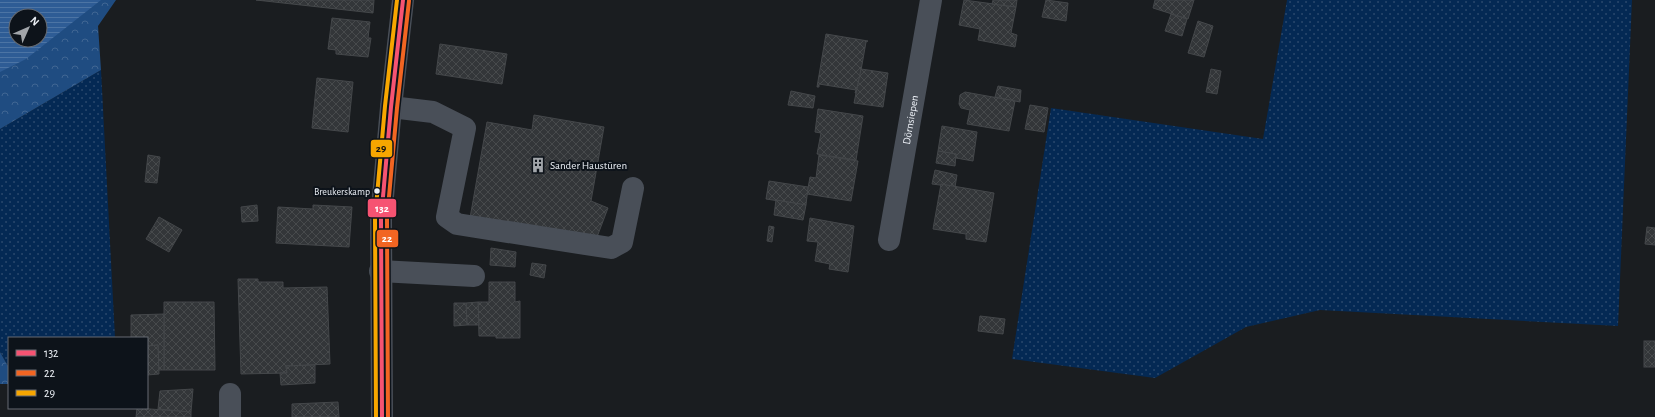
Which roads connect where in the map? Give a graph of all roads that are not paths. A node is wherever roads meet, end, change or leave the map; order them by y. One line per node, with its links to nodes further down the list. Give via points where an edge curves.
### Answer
1 (403, 0): 3 (street)
2 (931, 0): 5 (street, Dörnsiepen)
3 (391, 107): 4 (street, via 433,112 465,128 446,217 457,224 611,248 622,242); 6 (street, via 383,188)
4 (633, 188)
5 (889, 240)
6 (380, 271): 7 (street); 10 (street)
7 (474, 276)
8 (230, 394): 9 (street)
9 (230, 417)
10 (382, 417)

